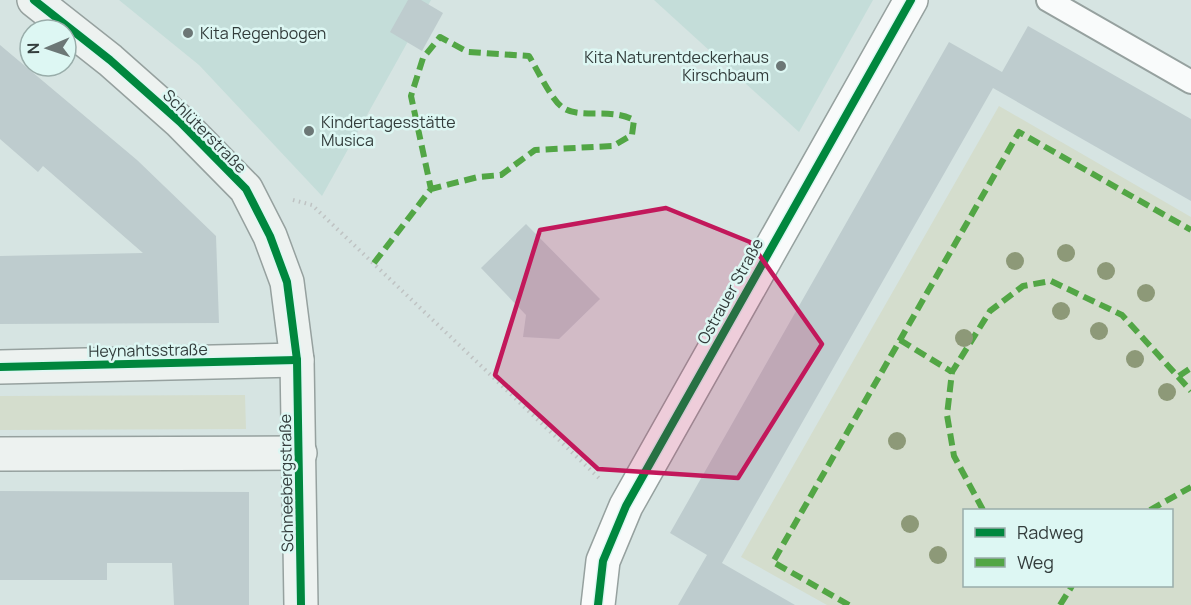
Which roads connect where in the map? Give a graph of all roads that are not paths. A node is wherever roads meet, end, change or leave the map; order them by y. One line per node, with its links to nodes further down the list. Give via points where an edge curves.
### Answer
1 (34, 0): 5 (street, Schlüterstraße, via 180,122 246,189 270,236 287,282)
2 (911, 0): 10 (street, Ostrauer Straße, via 626,506 603,561)
3 (1048, 0): 4 (lane)
4 (1191, 82)
5 (297, 360): 6 (street, Heynahtsstraße); 7 (street, Schneebergstraße)
6 (0, 367)
7 (300, 453): 8 (street); 9 (street, Schneebergstraße)
8 (0, 454)
9 (301, 605)
10 (598, 605)

